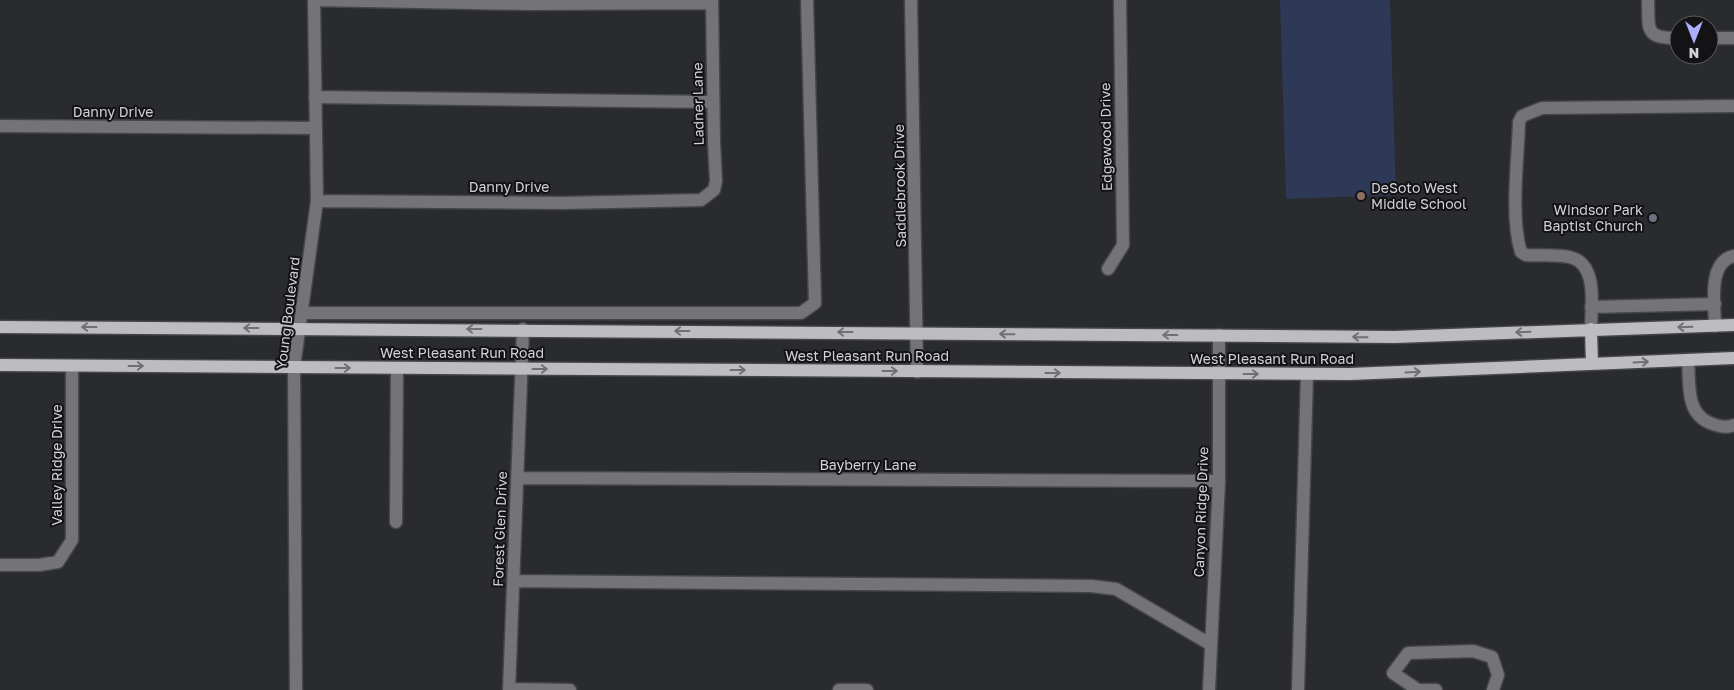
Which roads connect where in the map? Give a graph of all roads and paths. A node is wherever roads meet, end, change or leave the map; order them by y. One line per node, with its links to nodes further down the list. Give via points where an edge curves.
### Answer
1 (314, 0): 6 (street, via 529,4); 10 (street, Young Boulevard)
2 (807, 0): 21 (street, via 815,303 800,313)
3 (911, 0): 28 (street, Saddlebrook Drive)
4 (1120, 0): 18 (street, Edgewood Drive, via 1123,245)
5 (1648, 0): 7 (street, via 1649,28 1653,35)
6 (712, 1): 11 (street, Ladner Lane)
7 (1669, 38)
8 (1719, 38): 9 (street)
9 (1734, 38)
10 (315, 97): 11 (street); 14 (street, Young Boulevard)
11 (713, 102): 15 (street, Ladner Lane, via 716,181 714,190)
12 (1734, 106): 20 (street, via 1542,108 1522,116 1519,122 1516,191 1521,252 1571,257 1584,266 1591,282)
13 (0, 126): 14 (street, Danny Drive)
14 (315, 128): 16 (street, Young Boulevard)
15 (700, 200): 16 (street, Danny Drive, via 563,203)
16 (317, 201): 21 (street, Young Boulevard)
17 (1734, 256): 19 (street, via 1719,266)
18 (1108, 269)
19 (1715, 304): 20 (street); 23 (street)
20 (1591, 307): 26 (street)
21 (303, 313): 25 (street, Young Boulevard)
22 (1734, 325): 23 (main road, West Pleasant Run Road)
23 (1715, 326): 26 (main road, West Pleasant Run Road, one-way to 26)
24 (0, 327): 25 (main road, West Pleasant Run Road, one-way to 24)
25 (300, 328): 27 (main road, West Pleasant Run Road, one-way to 25); 35 (street, Young Boulevard)
26 (1590, 329): 29 (main road, West Pleasant Run Road, one-way to 29, via 1395,337); 32 (main road)
27 (523, 330): 28 (main road, West Pleasant Run Road, one-way to 27); 37 (street, Forest Glen Drive)
28 (918, 333): 29 (main road, West Pleasant Run Road, one-way to 28); 38 (street, Saddlebrook Drive)
29 (1218, 335): 39 (street, Canyon Ridge Drive)
30 (1734, 358): 31 (main road, West Pleasant Run Road)
31 (1688, 360): 32 (main road, West Pleasant Run Road, one-way to 31); 41 (street, via 1691,406 1700,418 1713,424)
32 (1592, 364): 40 (main road, West Pleasant Run Road, one-way to 32)
33 (0, 365): 34 (main road, West Pleasant Run Road)
34 (72, 366): 35 (main road, West Pleasant Run Road, one-way to 35); 45 (street, Valley Ridge Drive, via 72,540 58,562)
35 (294, 367): 36 (main road, West Pleasant Run Road, one-way to 36); 49 (street, Young Boulevard)
36 (397, 368): 37 (main road, West Pleasant Run Road); 44 (street)
37 (520, 369): 38 (main road, West Pleasant Run Road, one-way to 38); 42 (street, Forest Glen Drive)
38 (917, 372): 39 (main road, West Pleasant Run Road, one-way to 39)
39 (1218, 374): 40 (main road, West Pleasant Run Road, one-way to 40); 43 (street, Canyon Ridge Drive)
40 (1307, 374): 54 (street)
41 (1734, 425)
42 (517, 478): 43 (street, Bayberry Lane); 46 (street, Forest Glen Drive)
43 (1219, 481): 47 (street, Canyon Ridge Drive)
44 (396, 522)
45 (0, 565)
46 (514, 581): 47 (street, via 1091,586 1116,589); 48 (street, Forest Glen Drive)
47 (1210, 644): 53 (street, Canyon Ridge Drive)
48 (509, 689): 50 (street)
49 (296, 690)
50 (570, 690)
51 (839, 690): 52 (street)
52 (867, 690)
53 (1209, 690)
54 (1298, 690)
55 (1418, 690): 56 (street); 57 (street, via 1393,673 1408,653 1474,651 1492,657 1498,675)
56 (1436, 690)
57 (1493, 690)

